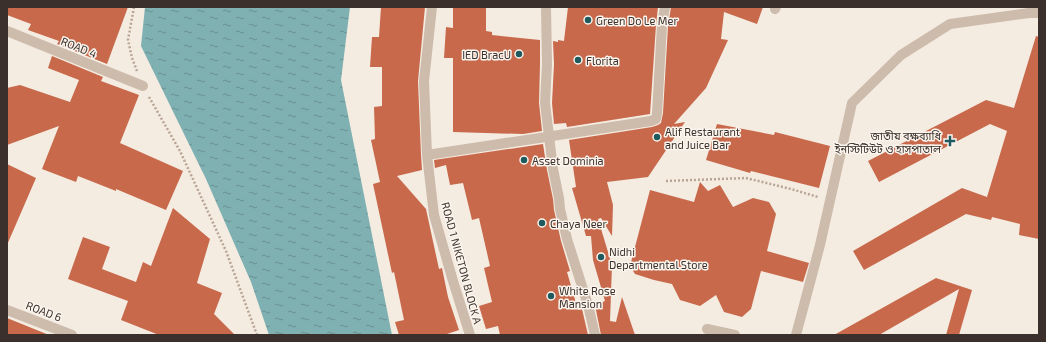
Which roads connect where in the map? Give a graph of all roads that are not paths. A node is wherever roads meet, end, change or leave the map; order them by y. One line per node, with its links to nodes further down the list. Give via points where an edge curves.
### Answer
1 (432, 7): 8 (street, ROAD 1 NIKETON BLOCK A, via 424,81)
2 (546, 7): 7 (street, via 545,103)
3 (665, 7): 7 (street, via 656,119)
4 (1039, 14): 15 (street, via 1029,13 950,24 901,56 852,103 820,245)
5 (7, 31): 6 (street, ROAD 4)
6 (143, 86)
7 (549, 136): 8 (street); 13 (street, via 560,209)
8 (427, 155): 12 (street, ROAD 1 NIKETON BLOCK A, via 434,215)
9 (7, 310): 11 (street, ROAD 6)
10 (707, 329): 14 (street)
11 (72, 335)
12 (470, 335)
13 (595, 335)
14 (735, 335)
15 (796, 335)

